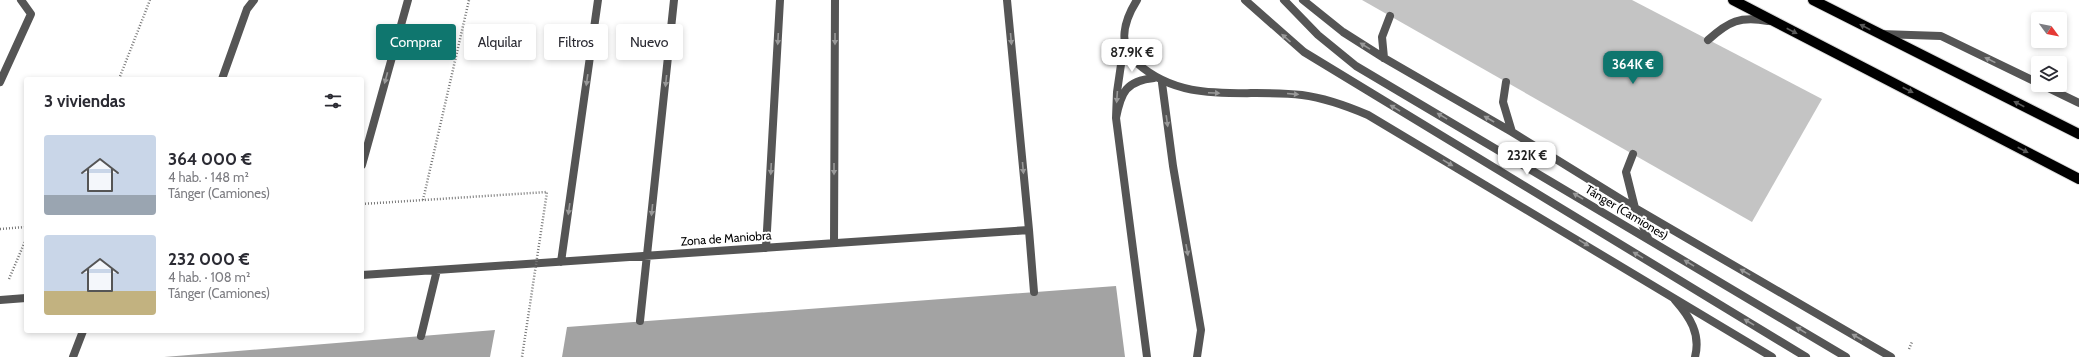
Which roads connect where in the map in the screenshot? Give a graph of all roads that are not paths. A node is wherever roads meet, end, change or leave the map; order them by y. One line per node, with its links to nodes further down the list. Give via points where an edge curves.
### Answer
1 (21, 0): 25 (street, via 28,6 31,14)
2 (254, 0): 22 (street, via 247,9)
3 (408, 0): 34 (street, one-way to 34)
4 (598, 0): 42 (street, one-way to 42)
5 (674, 0): 41 (street, one-way to 41)
6 (780, 0): 40 (street, one-way to 40)
7 (835, 0): 39 (street, one-way to 39)
8 (1007, 0): 37 (street, one-way to 37)
9 (1137, 0): 20 (street, via 1129,12 1124,27)
10 (1245, 0): 57 (street, one-way to 10, via 1304,52)
11 (1284, 0): 38 (street, Tánger (Camiones), one-way to 11, via 1356,66 1323,41)
12 (1300, 0): 15 (street)
13 (1733, 0): 17 (main road)
14 (1813, 0): 18 (main road, one-way to 14)
15 (1306, 2): 21 (street, one-way to 15, via 1343,32)
16 (1390, 16): 21 (street, via 1380,44)
17 (1777, 23): 19 (street, via 1755,18 1738,19 1727,23); 35 (main road, one-way to 35)
18 (1879, 34): 24 (street, one-way to 18, via 1941,36); 32 (main road, one-way to 18)
19 (1708, 40)
20 (1124, 44): 23 (street, via 1130,57); 30 (street, one-way to 30)
21 (1384, 58): 31 (street, one-way to 21)
22 (223, 77)
23 (1154, 78): 27 (street); 30 (street, via 1141,78 1126,87 1120,98)
24 (2031, 80)
25 (0, 82)
26 (1506, 82): 31 (street, via 1502,96)
27 (1162, 83): 46 (street, one-way to 46, via 1199,92 1293,94 1347,105 1368,115); 54 (street, one-way to 54, via 1173,166 1201,330)
28 (2056, 92): 29 (street)
29 (2079, 103)
30 (1116, 118): 53 (street)
31 (1512, 132): 36 (street)
32 (2079, 134)
33 (1633, 154): 36 (street, via 1626,172)
34 (364, 158)
35 (2079, 179)
36 (1635, 208): 38 (street); 59 (street, one-way to 36)
37 (1029, 230): 39 (street, Zona de Maniobra); 45 (street)
38 (1648, 238): 58 (street, Tánger (Camiones), one-way to 38)
39 (834, 243): 40 (street, Zona de Maniobra)
40 (766, 248): 41 (street, Zona de Maniobra)
41 (647, 256): 42 (street, Zona de Maniobra); 49 (street)
42 (561, 262): 43 (street, Zona de Maniobra)
43 (438, 270): 44 (street, Zona de Maniobra); 51 (street)
44 (364, 275)
45 (1034, 292)
46 (1672, 296): 55 (street, via 1693,323 1698,345); 56 (street)
47 (24, 298): 48 (street)
48 (0, 300)
49 (640, 321)
50 (82, 333): 52 (street)
51 (421, 336)
52 (73, 357)
53 (1147, 357)
54 (1197, 357)
55 (1696, 357)
56 (1772, 357)
57 (1806, 357)
58 (1846, 357)
59 (1891, 357)

